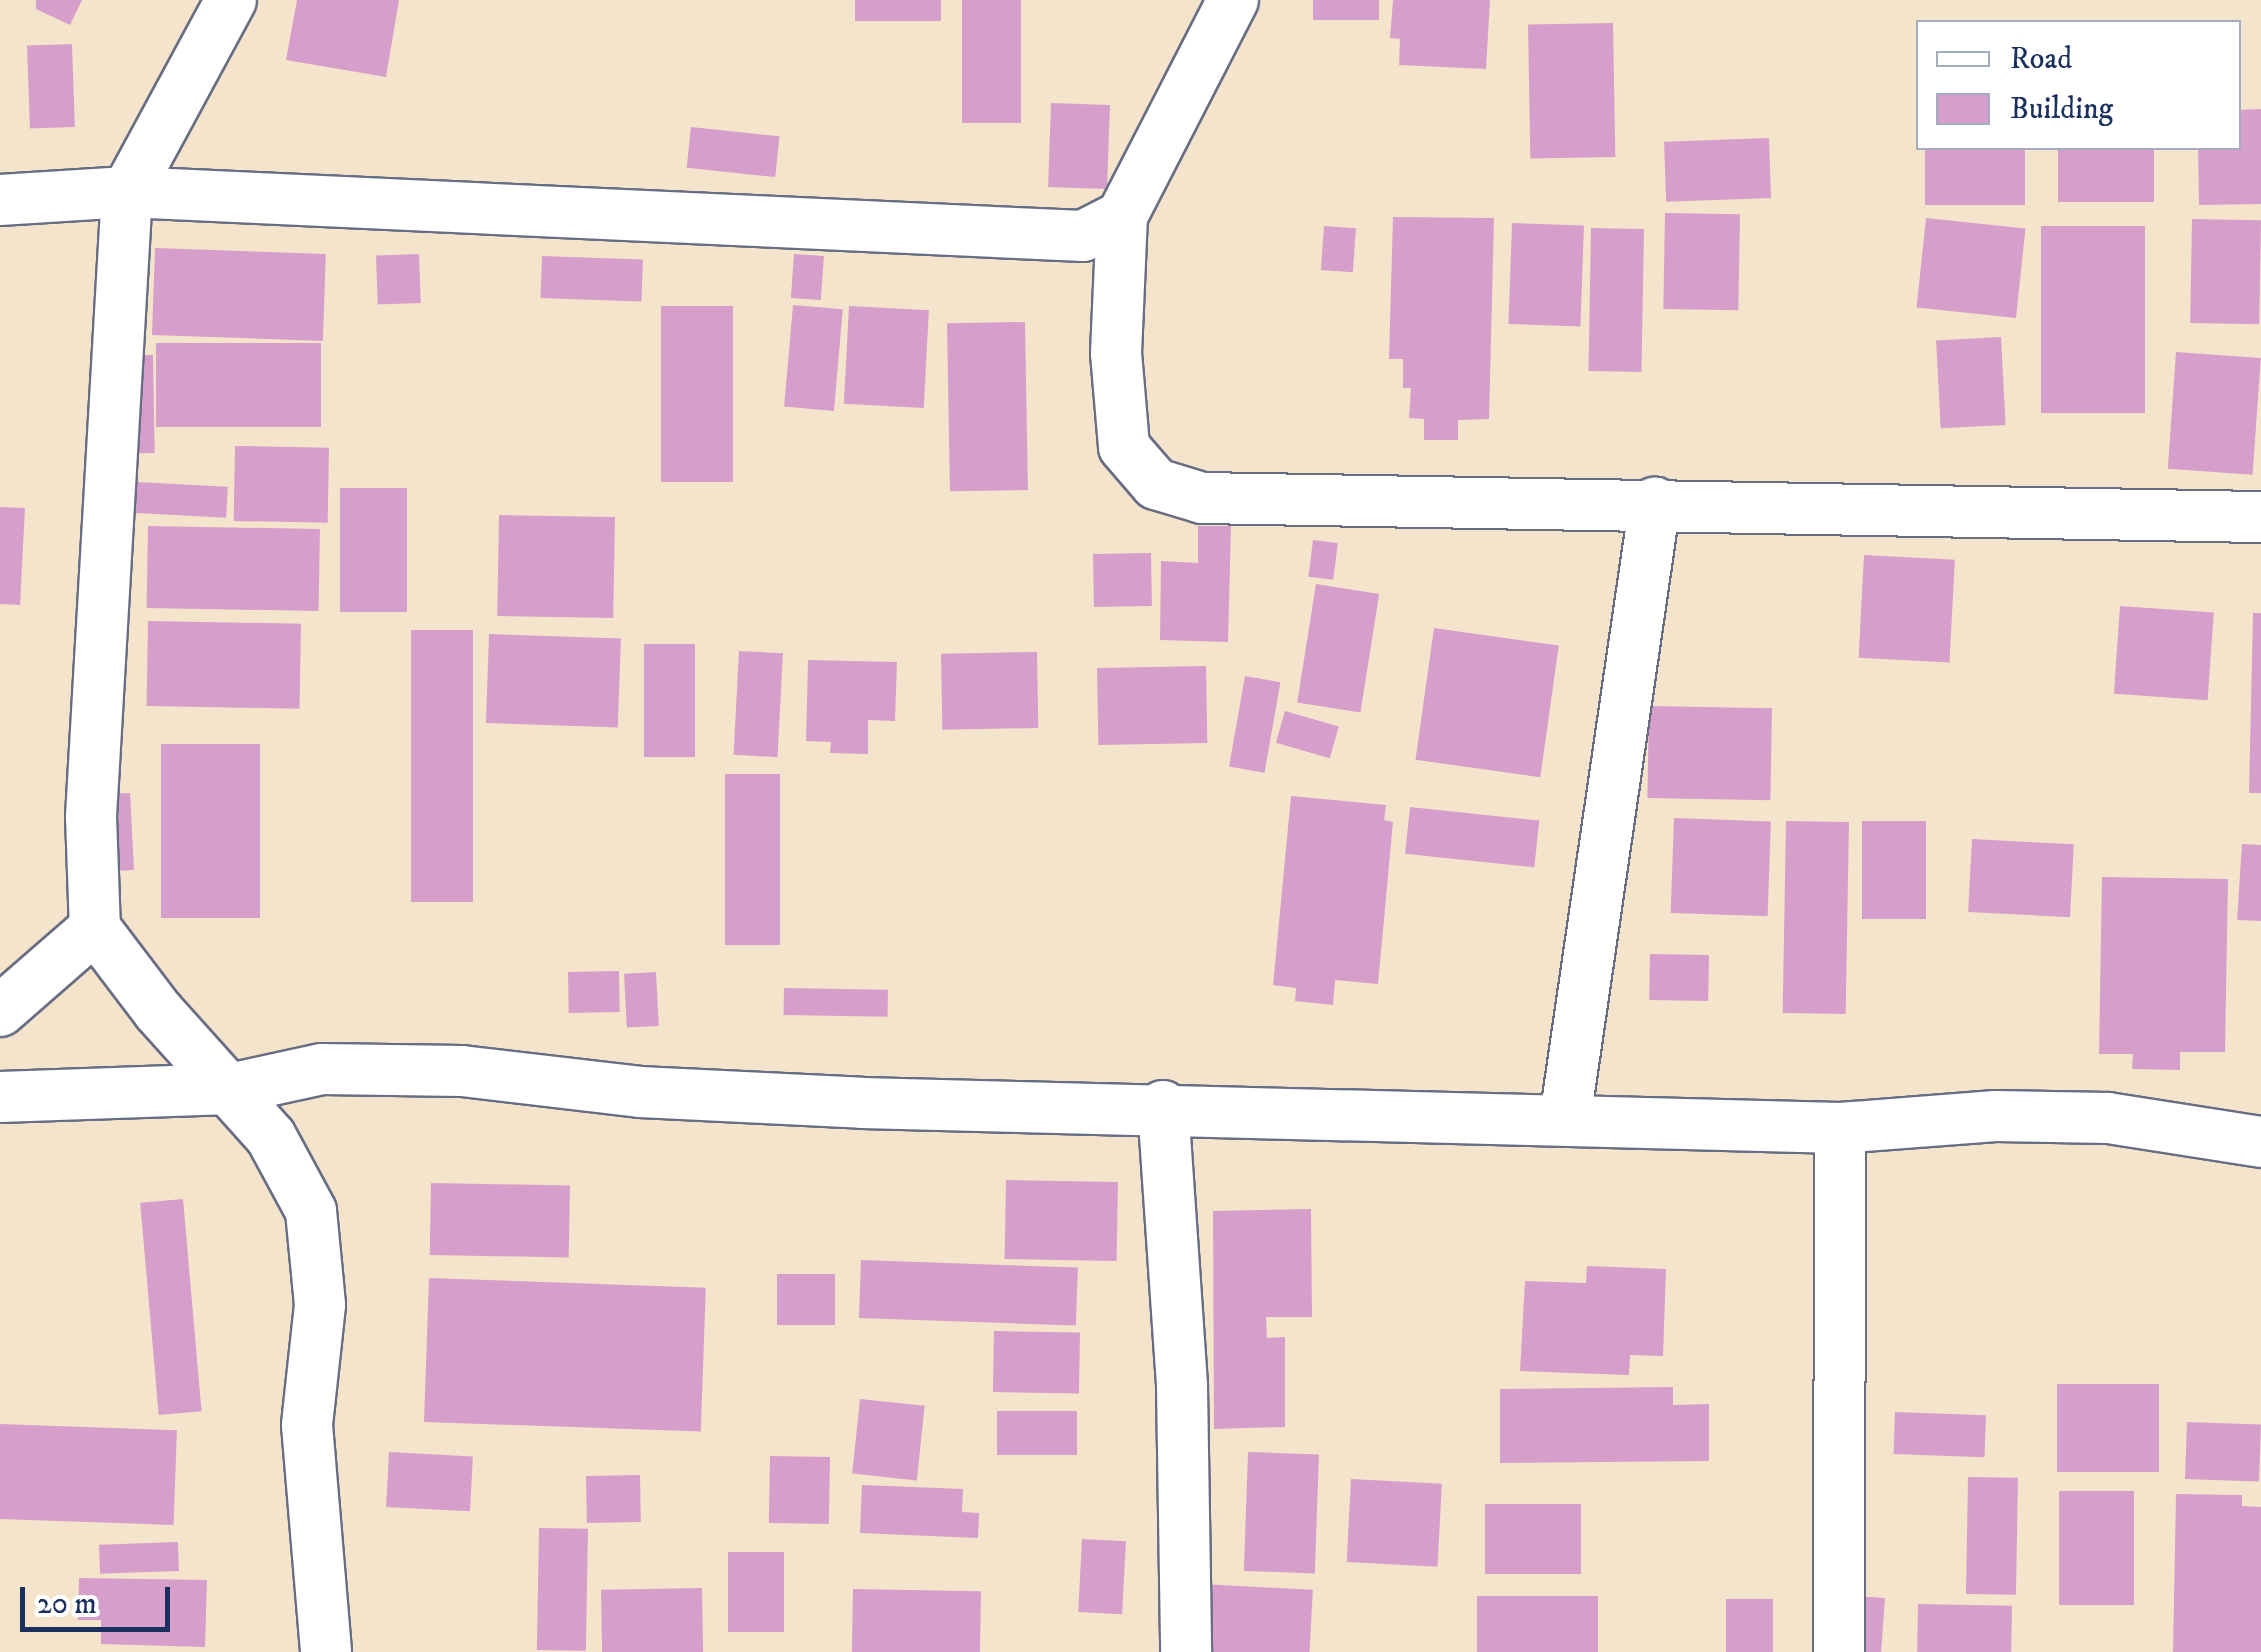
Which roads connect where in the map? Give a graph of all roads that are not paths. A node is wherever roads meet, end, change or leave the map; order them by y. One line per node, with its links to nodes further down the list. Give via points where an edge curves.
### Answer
1 (230, 0): 3 (street)
2 (1233, 0): 5 (street)
3 (127, 192): 4 (street); 5 (street, via 1083,236); 8 (street, via 91,816)
4 (0, 200)
5 (1122, 216): 6 (street, via 1116,354 1124,446 1156,484 1202,498)
6 (1655, 503): 7 (street); 13 (street)
7 (2261, 516)
8 (95, 928): 9 (street); 10 (street, via 158,1011)
9 (0, 1010)
10 (230, 1089): 11 (street); 12 (street, via 322,1069 462,1070 640,1092); 16 (street, via 271,1138 311,1211 320,1305 307,1426)
11 (0, 1097)
12 (1163, 1106): 13 (street); 17 (street, via 1182,1387)
13 (1565, 1119): 14 (street)
14 (1840, 1128): 15 (street, via 1996,1116 2108,1118); 18 (street)
15 (2261, 1142)
16 (326, 1652)
17 (1186, 1652)
18 (1838, 1652)

